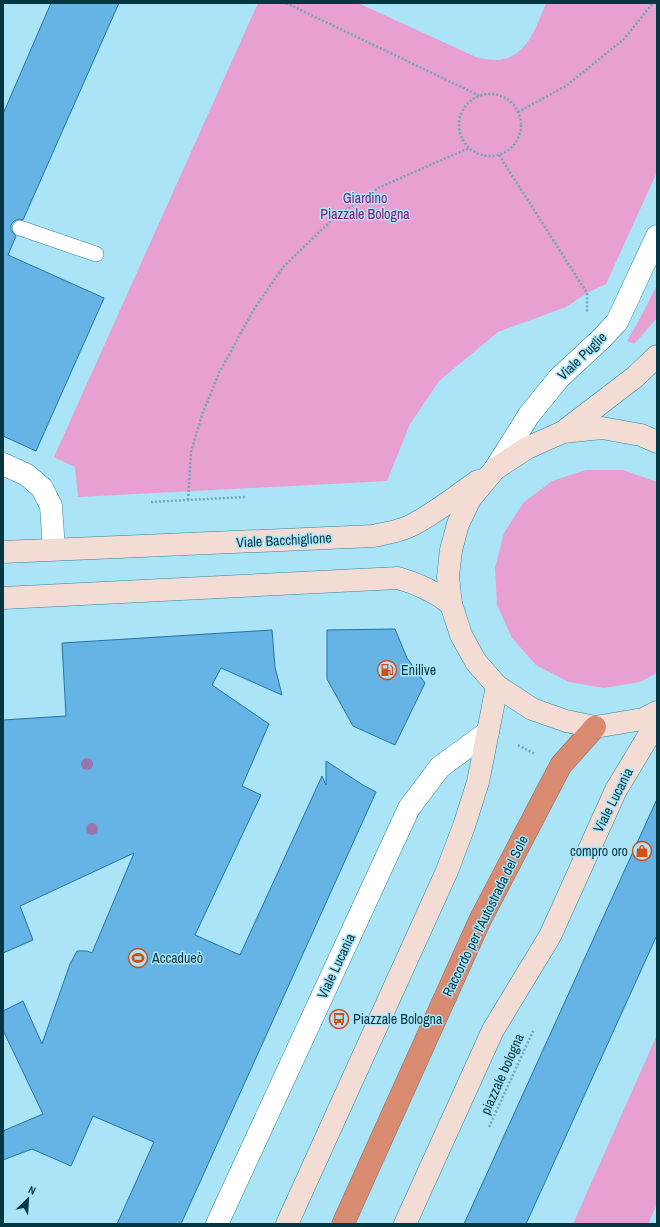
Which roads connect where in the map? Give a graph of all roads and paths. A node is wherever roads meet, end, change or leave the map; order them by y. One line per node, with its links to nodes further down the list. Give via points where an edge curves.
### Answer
1 (286, 3): 3 (path)
2 (653, 3): 4 (path, via 624,39 566,86)
3 (480, 96): 4 (path, via 491,94 502,97); 5 (path, via 471,100 460,118 459,129 462,139)
4 (518, 112): 6 (path, via 521,122 516,143)
5 (469, 148): 6 (path, via 477,154); 17 (path, via 378,188 334,218 284,266 254,309 219,373 191,452)
6 (498, 155): 10 (path, via 587,293)
7 (20, 228): 9 (lane)
8 (657, 236): 15 (street, Viale Puglie, via 616,322 559,378 529,415)
9 (96, 254)
10 (587, 314)
11 (657, 356): 12 (main road, via 635,377)
12 (564, 432): 13 (main road, via 602,428 641,435); 15 (main road, via 527,448)
13 (657, 442)
14 (3, 464): 19 (street, via 27,475 42,488 51,506)
15 (495, 469): 19 (main road, Viale Bacchiglione, via 410,526 373,536); 22 (main road, via 470,499 458,524 451,550 448,577)
16 (245, 497): 17 (path)
17 (188, 500): 18 (path)
18 (151, 502)
19 (54, 549): 20 (main road, Viale Bacchiglione)
20 (3, 552)
21 (3, 598): 22 (main road, via 398,578 430,589)
22 (451, 604): 23 (main road, via 461,634 476,662)
23 (497, 686): 26 (main road, via 532,709); 27 (main road)
24 (657, 712): 26 (main road, via 644,719)
25 (657, 722): 35 (main road, Viale Lucania, via 616,790 550,936 493,1030)
26 (595, 728): 34 (highway, Raccordo per l'Autostrada del Sole, via 561,765 480,920)
27 (488, 732): 32 (street, Viale Lucania, via 440,767 409,808); 33 (main road, via 478,782 447,871)
28 (518, 745): 29 (path)
29 (540, 756)
30 (534, 1029): 31 (path, piazzale bologna)
31 (489, 1127)
32 (217, 1224)
33 (287, 1224)
34 (343, 1224)
35 (405, 1224)

